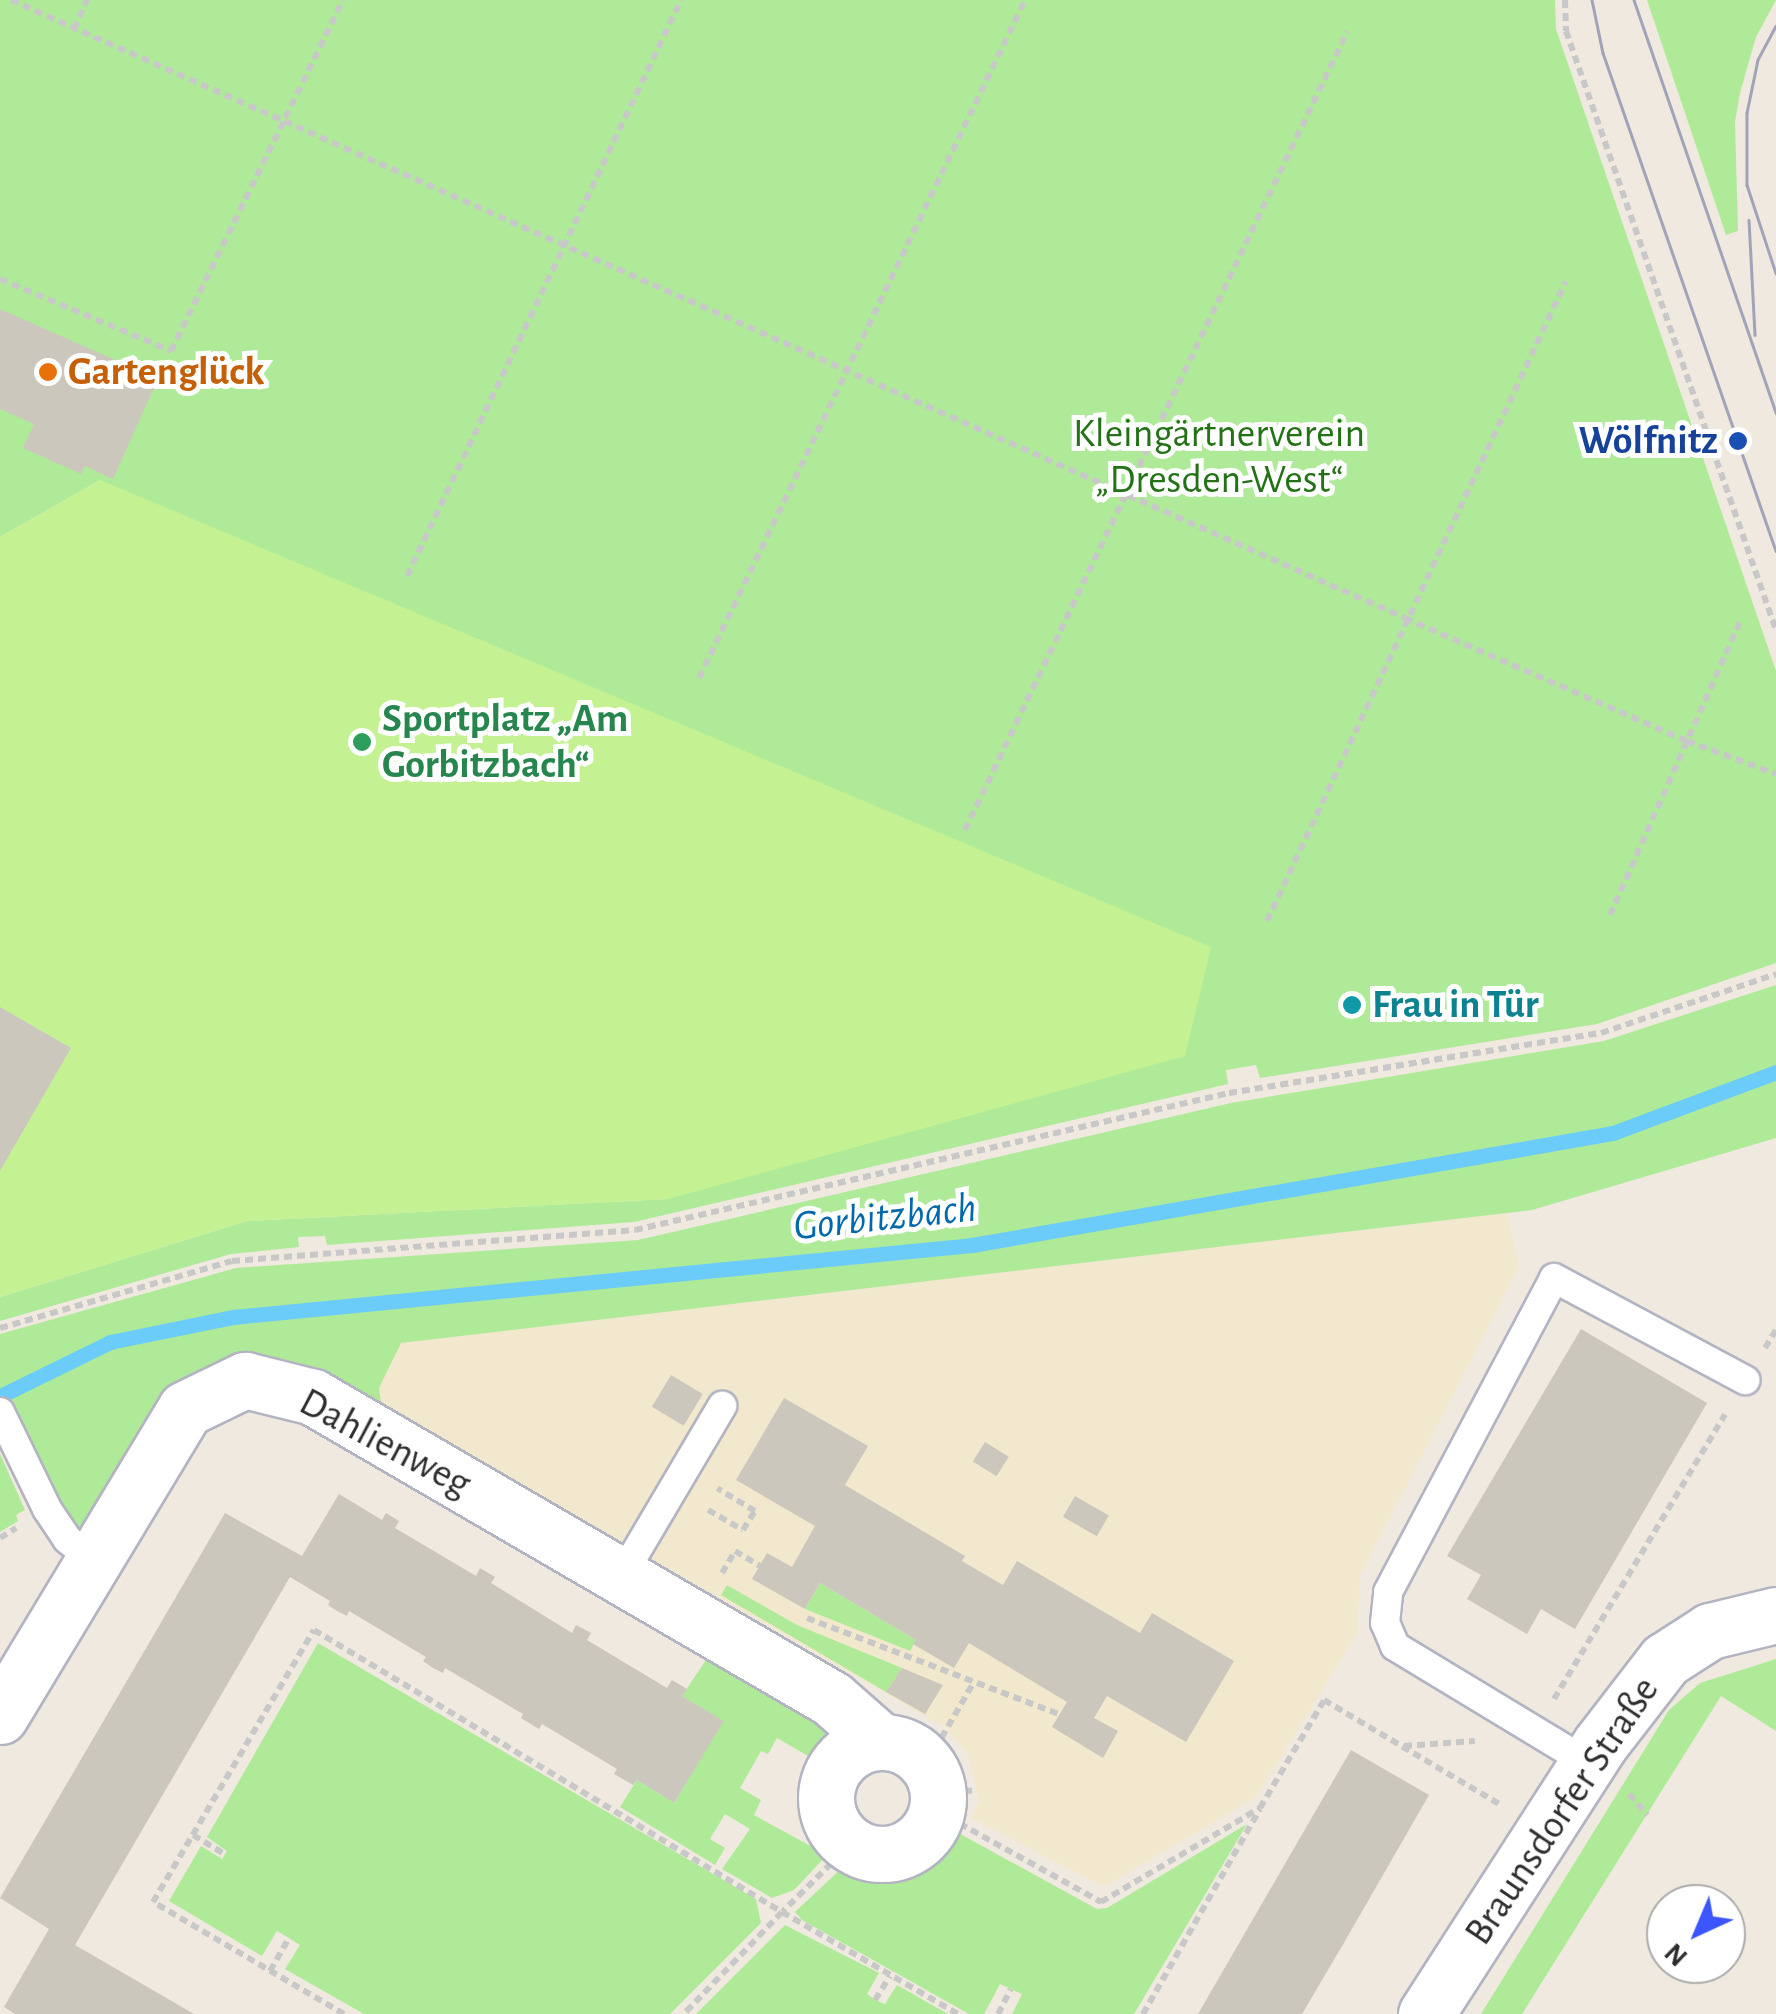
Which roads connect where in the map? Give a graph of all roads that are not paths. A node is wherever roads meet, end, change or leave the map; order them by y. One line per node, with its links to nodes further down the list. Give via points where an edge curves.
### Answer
1 (1745, 1380): 8 (lane, via 1554,1278 1388,1592 1386,1623 1394,1646)
2 (722, 1406): 5 (lane)
3 (5, 1422): 4 (lane, via 46,1509 66,1539)
4 (93, 1561): 5 (street, Dahlienweg, via 185,1410 245,1380 313,1397); 7 (street, Dahlienweg)
5 (621, 1576): 9 (street, Dahlienweg, via 832,1698)
6 (1776, 1615): 8 (street, Braunsdorfer Straße, via 1710,1631 1666,1660)
7 (0, 1716)
8 (1604, 1764): 10 (street, Braunsdorfer Straße, via 1544,1831)
9 (932, 1780): 9 (street, via 932,1826 910,1848 880,1855 850,1846 828,1817 828,1782 848,1752)
10 (1426, 2014)

